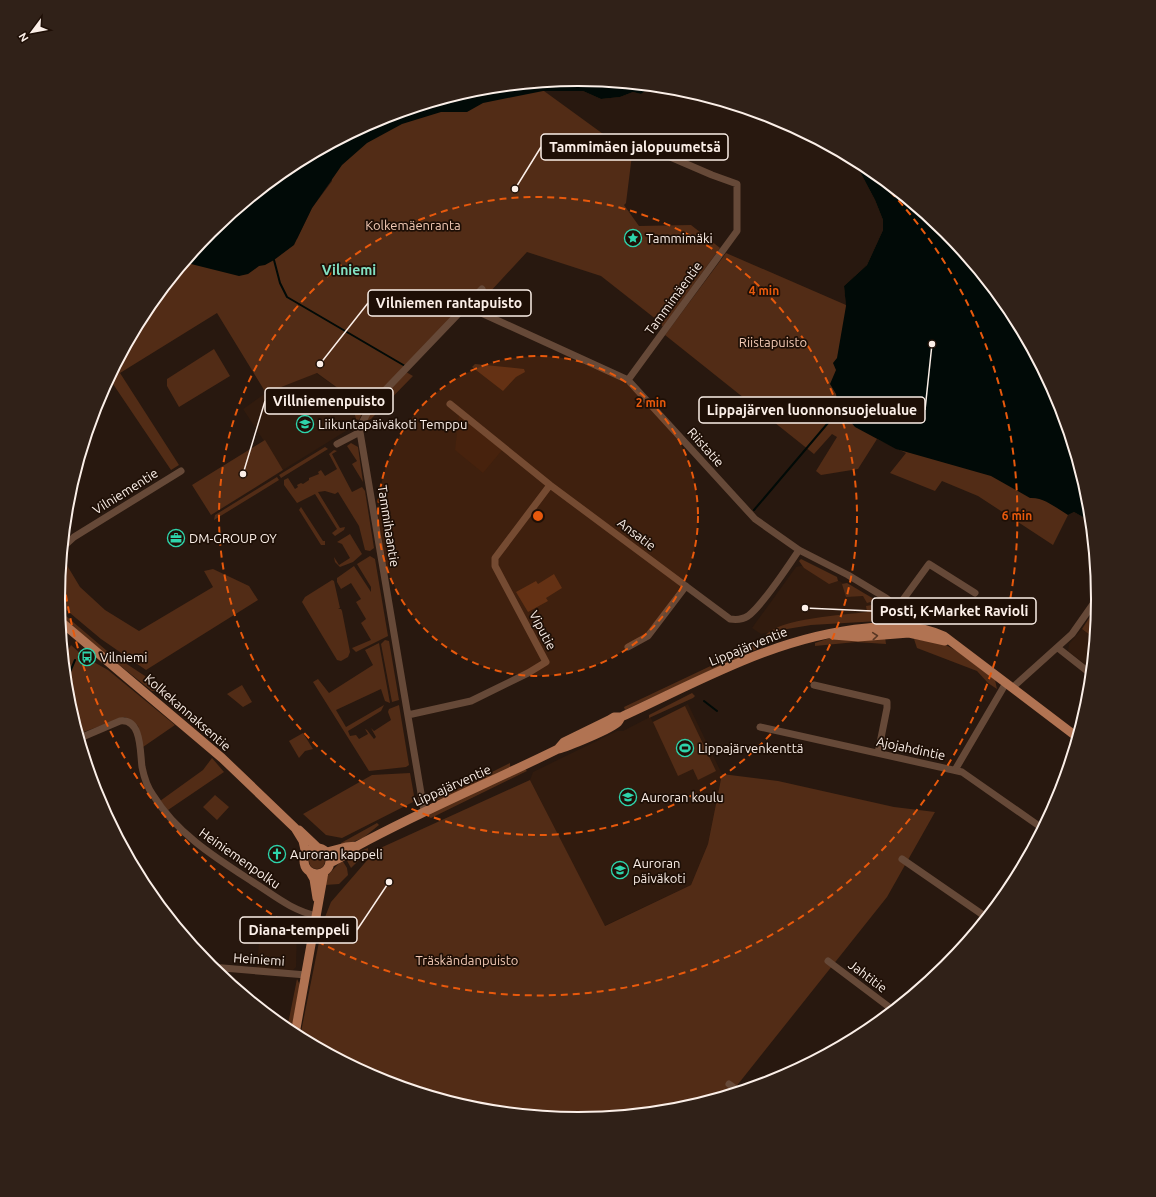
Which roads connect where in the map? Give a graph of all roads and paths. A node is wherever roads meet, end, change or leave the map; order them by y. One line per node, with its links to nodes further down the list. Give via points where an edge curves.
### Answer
1 (640, 144): 4 (street, Tammimäentie, via 737,184 736,231)
2 (482, 289): 3 (street)
3 (466, 306): 4 (street, Riistatie); 6 (street, via 372,404)
4 (628, 380): 11 (street, Riistatie, via 755,519)
5 (450, 404): 9 (street, Ansatie)
6 (360, 432): 7 (street); 23 (street, Tammihaantie)
7 (337, 444)
8 (181, 471): 10 (street, Vilniementie)
9 (550, 484): 12 (street, Ansatie); 23 (street, Viputie, via 495,558 495,566 546,662 470,701)
10 (68, 542)
11 (799, 550): 12 (street, Ansatie, via 759,606 739,620 730,619); 14 (street, Riistatie, via 848,575)
12 (686, 586): 18 (street, via 648,636)
13 (975, 593): 14 (street, via 928,564 902,601)
14 (895, 605): 17 (street)
15 (1091, 609): 19 (street, via 1079,627)
16 (66, 626): 31 (main road, Kolkekannaksentie, via 222,758)
17 (897, 629): 22 (main road, Lippajärventie, via 952,642); 29 (main road, Lippajärventie, via 858,637 821,635 763,651 621,717 614,717 564,742 558,749 466,794)
18 (628, 647)
19 (1058, 648): 20 (street); 22 (street)
20 (1086, 671)
21 (814, 685): 27 (street, via 887,702)
22 (1009, 685): 25 (main road, Lippajärventie); 28 (street)
23 (408, 715): 29 (street, Tammihaantie)
24 (760, 727): 27 (street, Ajojahdintie)
25 (1073, 734)
26 (84, 736): 42 (street, Heiniemenpolku, via 120,721 132,724 138,736 142,768 152,794 184,832 199,846 298,912)
27 (878, 753): 28 (street, Ajojahdintie)
28 (955, 770): 30 (street, Ajojahdintie, via 967,775)
29 (424, 811): 32 (main road, Lippajärventie)
30 (1038, 825)
31 (295, 828): 33 (main road, Kolkekannaksentie, via 304,833); 35 (main road, Kolkekannaksentie, via 303,841)
32 (357, 846): 34 (main road, Lippajärventie); 37 (main road, Lippajärventie)
33 (318, 848): 34 (main road); 35 (main road)
34 (327, 852): 37 (main road)
35 (306, 854): 38 (main road, via 305,864)
36 (902, 859): 41 (street)
37 (330, 863): 39 (main road)
38 (310, 872): 39 (main road); 40 (main road)
39 (324, 872): 40 (main road, via 322,893)
40 (318, 901): 42 (main road)
41 (982, 914)
42 (316, 916): 45 (main road)
43 (828, 961): 46 (street, Jahtitie)
44 (223, 968): 45 (street, Heiniemi)
45 (306, 975): 47 (main road)
46 (888, 1006)
47 (296, 1027)
48 (729, 1084): 49 (street)
49 (734, 1087)

